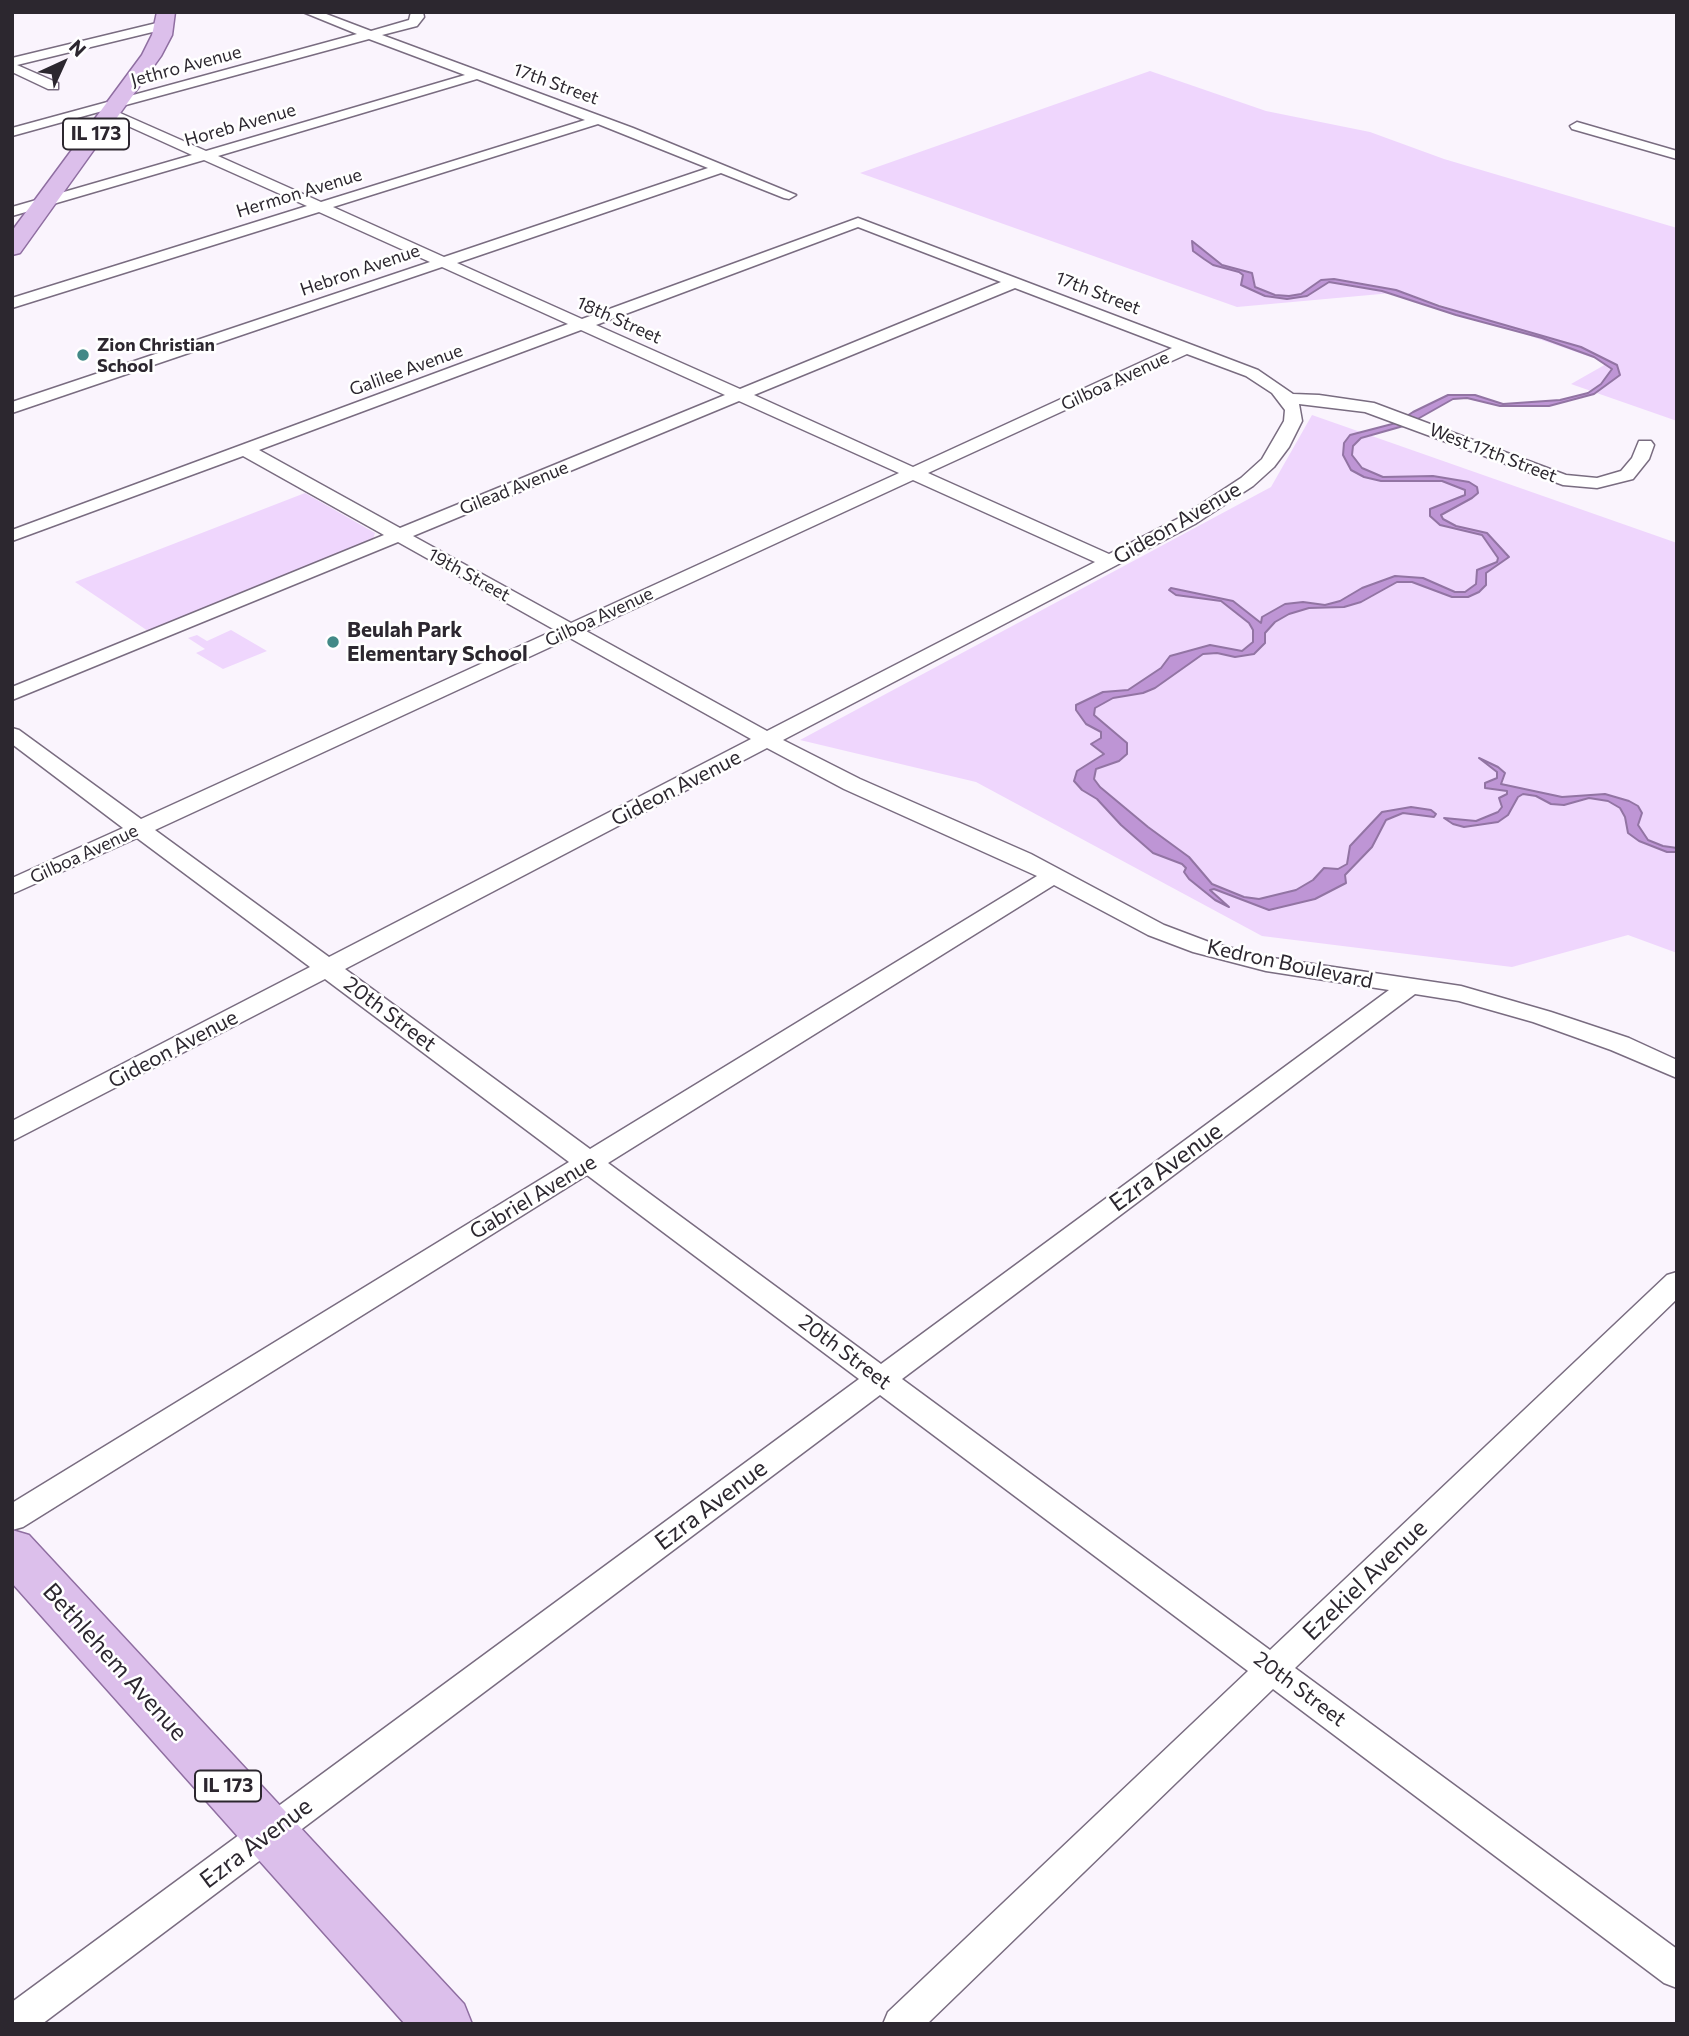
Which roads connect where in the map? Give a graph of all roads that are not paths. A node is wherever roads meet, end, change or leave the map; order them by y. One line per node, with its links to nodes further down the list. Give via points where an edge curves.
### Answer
1 (309, 12): 5 (street, 17th Street)
2 (417, 15): 3 (street); 5 (street, Jethro Avenue, via 413,23)
3 (434, 17)
4 (166, 19): 6 (street); 9 (main road, IL 173, via 151,55)
5 (370, 35): 7 (street, 17th Street); 9 (street, Jethro Avenue)
6 (12, 65): 8 (street)
7 (478, 75): 10 (street, 17th Street); 14 (street, Horeb Avenue)
8 (53, 86)
9 (114, 108): 12 (street, Jethro Avenue); 14 (street, 18th Street); 17 (main road, IL 173)
10 (598, 120): 15 (street, 17th Street); 18 (street, Hermon Avenue)
11 (1577, 126): 13 (street)
12 (12, 132)
13 (1677, 155)
14 (206, 156): 17 (street, Horeb Avenue); 18 (street, 18th Street)
15 (721, 168): 16 (street, 17th Street); 22 (street, Hebron Avenue)
16 (789, 195)
17 (44, 203): 19 (street, Horeb Avenue); 21 (main road, IL 173)
18 (319, 206): 22 (street, 18th Street); 24 (street, Hermon Avenue)
19 (12, 212)
20 (813, 239): 23 (street, 17th Street, via 858,222); 25 (street, Galilee Avenue)
21 (12, 248)
22 (443, 262): 25 (street, 18th Street); 29 (street, Hebron Avenue)
23 (1016, 282): 26 (street, 17th Street); 27 (street, Gilead Avenue)
24 (12, 303)
25 (583, 325): 27 (street, 18th Street); 31 (street, Galilee Avenue)
26 (1186, 348): 28 (street, 17th Street, via 1264,379); 32 (street, Gilboa Avenue)
27 (740, 396): 32 (street, 18th Street); 34 (street, Gilead Avenue)
28 (1288, 399): 30 (street, West 17th Street, via 1368,407 1563,480 1597,483 1627,475); 35 (street, Gideon Avenue, via 1293,421 1280,447 1247,482)
29 (12, 408)
30 (1645, 445)
31 (245, 450): 33 (street, Galilee Avenue); 34 (street, 19th Street)
32 (913, 473): 35 (street, 18th Street); 36 (street, Gilboa Avenue)
33 (12, 536)
34 (399, 536): 36 (street, 19th Street); 37 (street, Gilead Avenue)
35 (1111, 562): 39 (street, Gideon Avenue)
36 (570, 631): 39 (street, 19th Street); 40 (street, Gilboa Avenue)
37 (12, 694)
38 (12, 734): 40 (street, 20th Street)
39 (768, 740): 41 (street, Kedron Boulevard, via 852,784); 43 (street, Gideon Avenue)
40 (140, 828): 42 (street, Gilboa Avenue); 43 (street, 20th Street)
41 (1053, 876): 44 (street, Kedron Boulevard, via 1134,920 1201,947 1266,964); 47 (street, Gabriel Avenue)
42 (12, 887)
43 (328, 968): 46 (street, Gideon Avenue); 47 (street, 20th Street)
44 (1409, 987): 45 (street, Kedron Boulevard, via 1461,994 1542,1017); 49 (street, Ezra Avenue)
45 (1677, 1070)
46 (12, 1132)
47 (590, 1162): 49 (street, 20th Street); 50 (street, Gabriel Avenue)
48 (1677, 1282): 52 (street, Ezekiel Avenue)
49 (881, 1378): 52 (street, 20th Street); 53 (street, Ezra Avenue)
50 (12, 1518)
51 (12, 1549): 53 (main road, Bethlehem Avenue / IL 173)
52 (1272, 1668): 54 (street, 20th Street); 57 (street, Ezekiel Avenue)
53 (270, 1833): 55 (street, Ezra Avenue); 56 (main road, Bethlehem Avenue / IL 173)
54 (1677, 1971)
55 (12, 2024)
56 (443, 2024)
57 (901, 2024)

